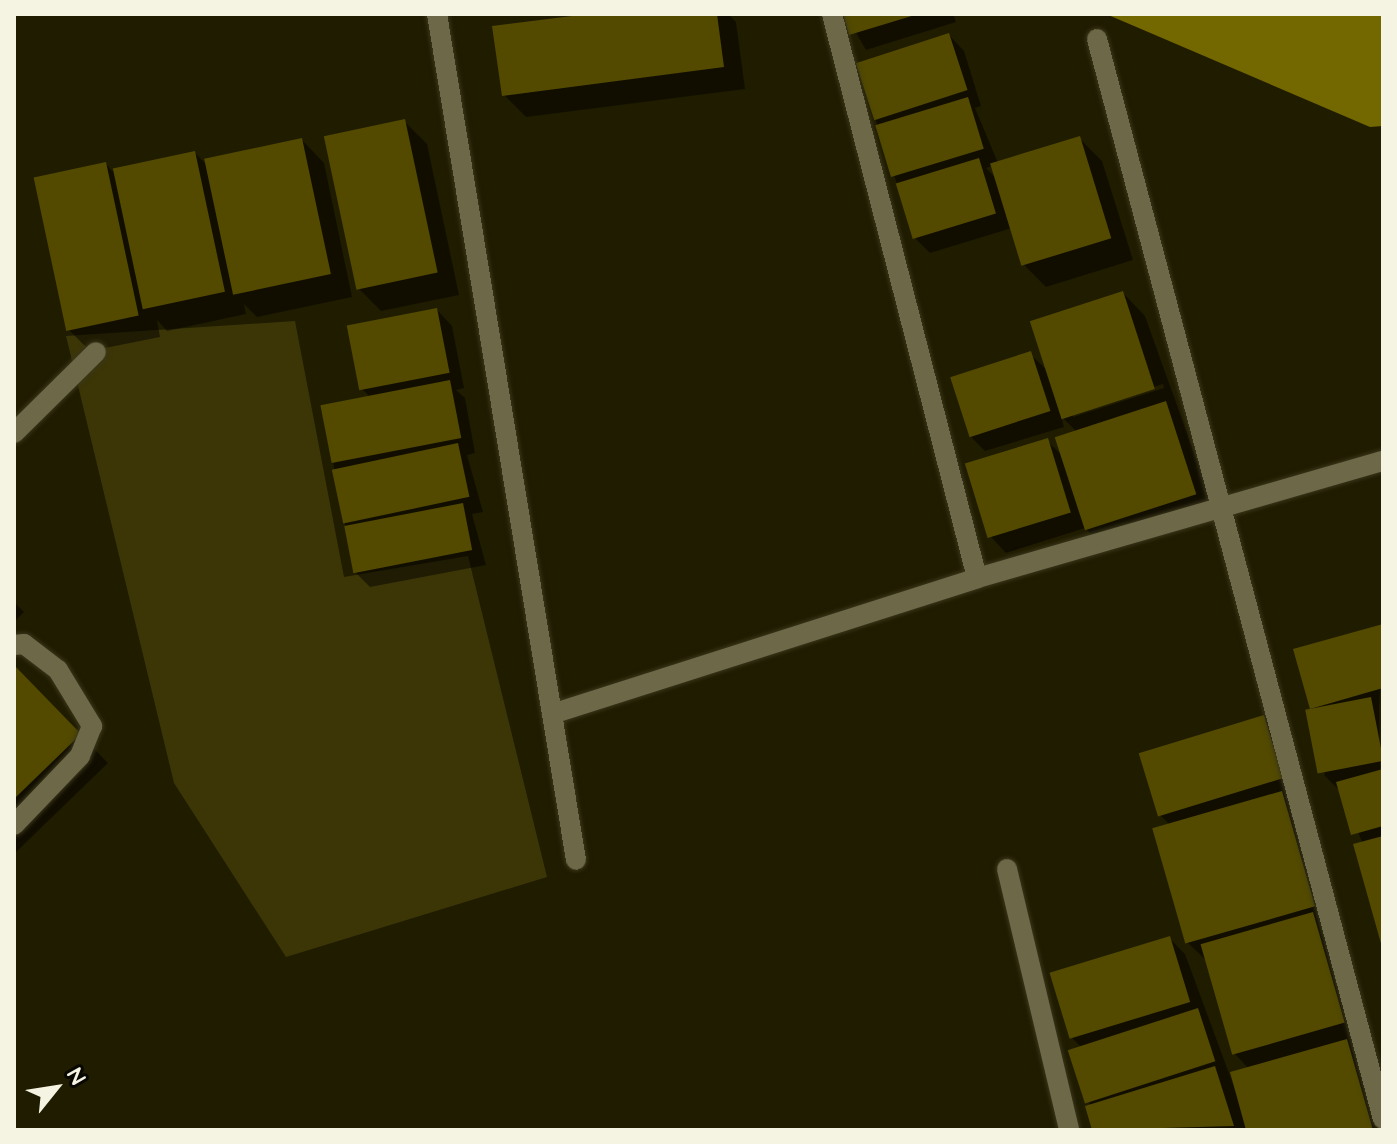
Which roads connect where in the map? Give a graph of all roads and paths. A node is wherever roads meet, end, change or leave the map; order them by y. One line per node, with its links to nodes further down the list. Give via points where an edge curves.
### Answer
1 (437, 14): 10 (street)
2 (832, 14): 8 (street)
3 (1097, 39): 7 (street)
4 (96, 352): 5 (street)
5 (14, 433)
6 (1383, 461): 7 (street)
7 (1221, 511): 8 (street); 14 (street)
8 (977, 578): 10 (street)
9 (14, 645): 11 (street, via 24,644 58,670 92,726 80,756)
10 (552, 714): 12 (street)
11 (14, 825)
12 (576, 860)
13 (1007, 869): 15 (street)
14 (1383, 1119)
15 (1069, 1130)

